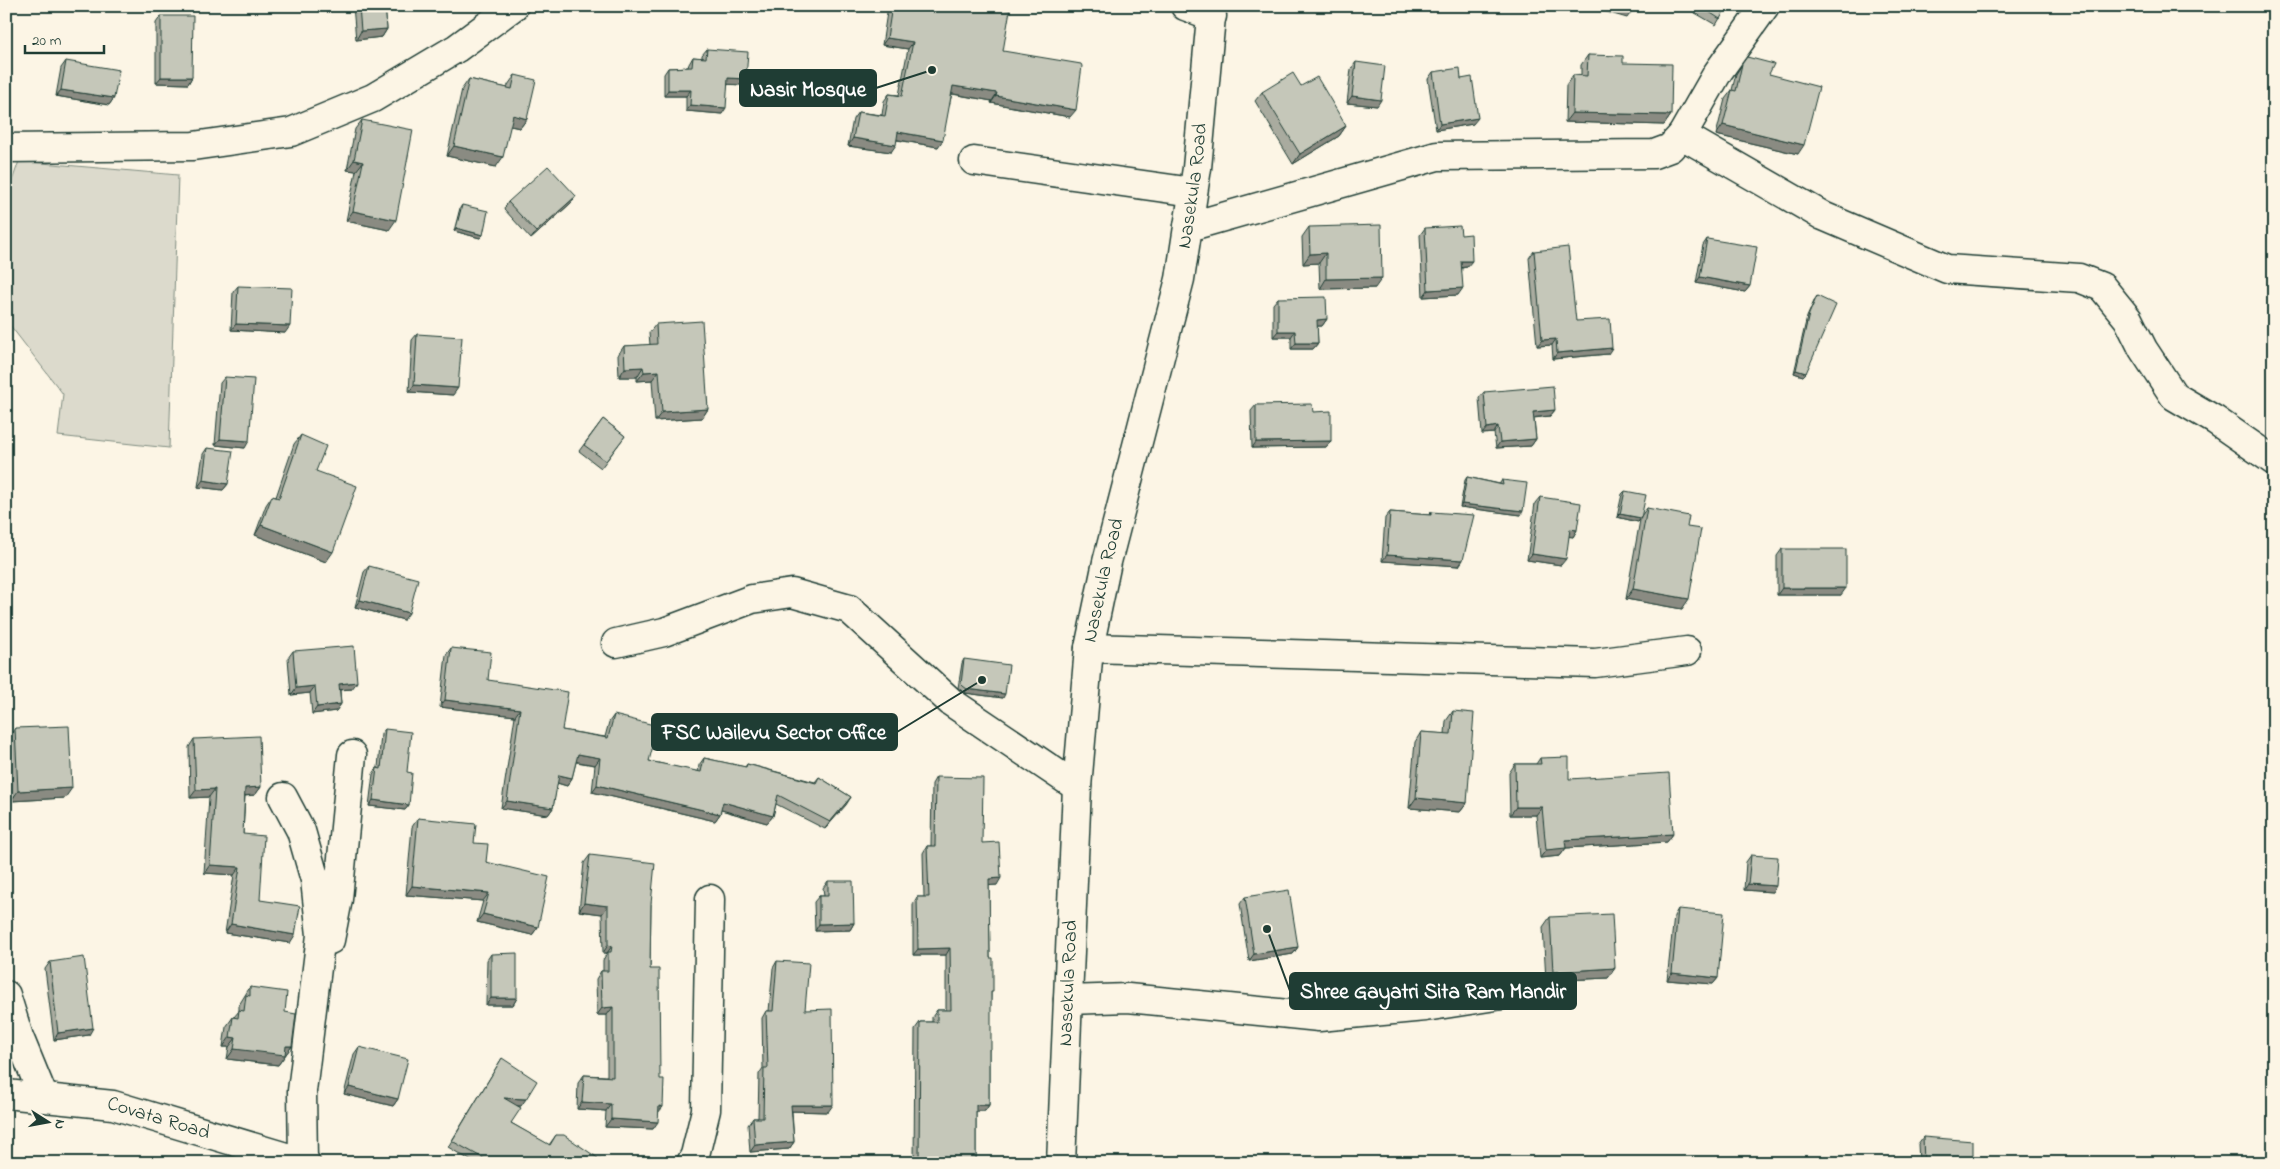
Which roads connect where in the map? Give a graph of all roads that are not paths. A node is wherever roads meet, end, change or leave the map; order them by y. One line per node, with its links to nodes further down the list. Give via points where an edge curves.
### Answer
1 (514, 6): 6 (street, via 456,48 373,98 291,132 193,146)
2 (1185, 6): 4 (street)
3 (1765, 6): 5 (street, via 1718,72)
4 (1212, 11): 8 (street, Nasekula Road)
5 (1682, 135): 9 (street, via 1670,148 1654,154 1437,156); 10 (street, via 1822,216 1947,269 2079,278 2102,287 2128,319 2143,349 2174,396)
6 (6, 148)
7 (974, 161): 8 (street)
8 (1193, 192): 9 (street, Nasekula Road)
9 (1188, 227): 12 (street, Nasekula Road, via 1180,279 1107,562)
10 (2274, 461)
11 (616, 643): 15 (street, via 664,632 752,599 792,593 849,609 951,702)
12 (1089, 648): 13 (street, via 1595,663); 15 (street, Nasekula Road)
13 (1687, 651)
14 (352, 755): 21 (street, via 338,899)
15 (1077, 787): 20 (street, Nasekula Road)
16 (283, 797): 21 (street, via 301,831 316,880 321,935)
17 (710, 898): 25 (street, via 706,1110)
18 (1528, 991): 20 (street, via 1425,1007 1319,1017 1128,998)
19 (6, 995): 23 (street)
20 (1068, 1000): 26 (street, Nasekula Road)
21 (302, 1091): 24 (street)
22 (6, 1094): 23 (street, Covata Road)
23 (44, 1098): 24 (street, Covata Road, via 113,1105)
24 (304, 1162)
25 (691, 1163)
26 (1062, 1163)

